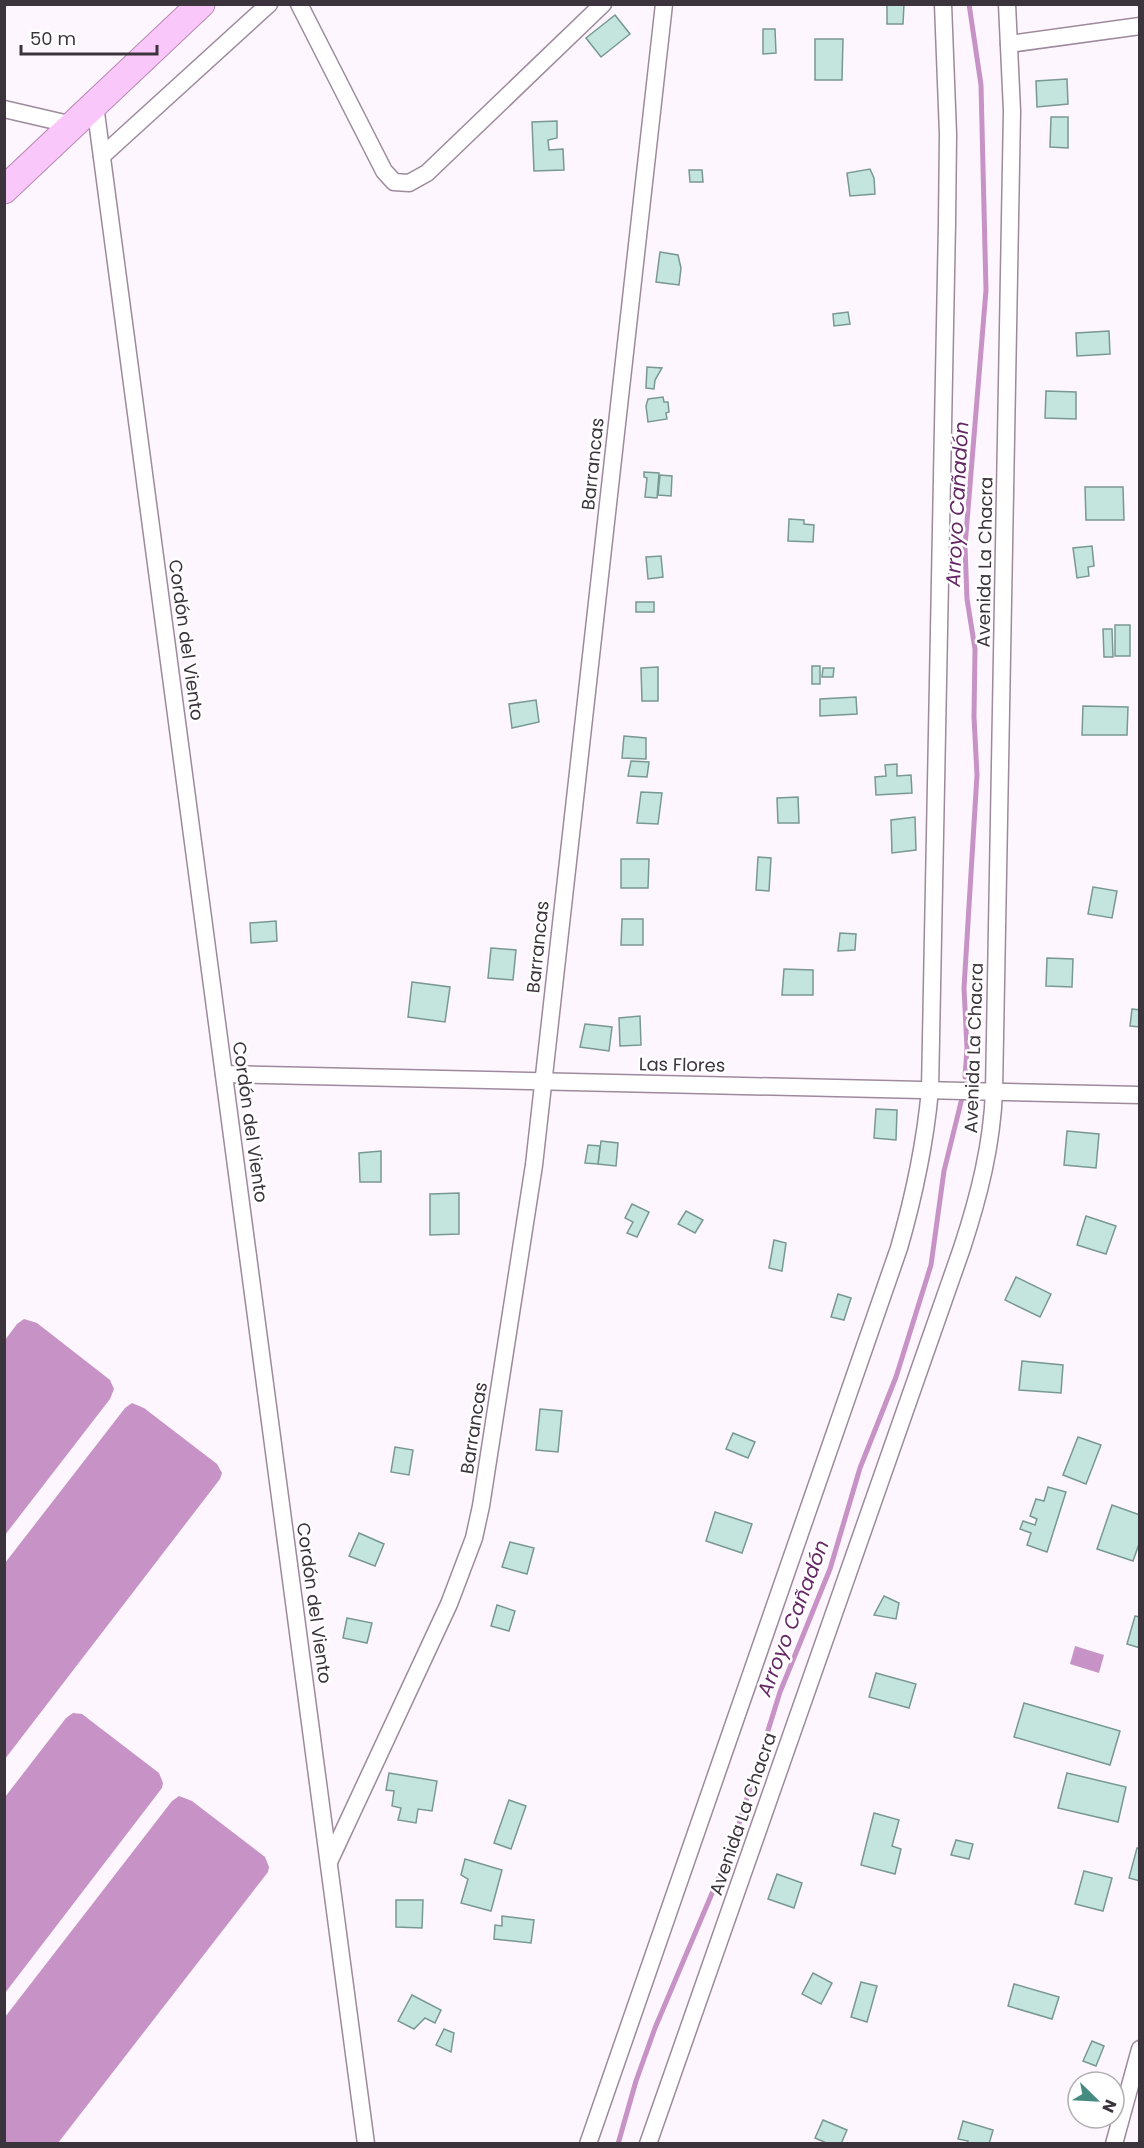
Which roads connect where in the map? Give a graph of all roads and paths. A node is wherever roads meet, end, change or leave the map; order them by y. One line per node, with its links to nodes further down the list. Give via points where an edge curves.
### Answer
1 (201, 4): 10 (highway)
2 (269, 4): 13 (street)
3 (299, 4): 4 (street, via 384,171 394,182 409,183 427,173)
4 (603, 4)
5 (664, 4): 16 (street, Barrancas)
6 (943, 4): 17 (street, via 948,134)
7 (1007, 4): 9 (street, Avenida La Chacra)
8 (1140, 26): 9 (street)
9 (1009, 44): 18 (street, Avenida La Chacra, via 1012,111)
10 (95, 105): 12 (highway); 13 (street, Cordón del Viento)
11 (4, 109): 12 (street)
12 (74, 125): 14 (highway)
13 (102, 156): 15 (street, Cordón del Viento)
14 (4, 190)
15 (224, 1074): 16 (street, Las Flores); 20 (street, Cordón del Viento)
16 (543, 1081): 17 (street, Las Flores); 20 (street, Barrancas, via 528,1210 474,1538 449,1604)
17 (930, 1090): 18 (street, Las Flores); 23 (street, via 919,1171 899,1248)
18 (994, 1091): 19 (street, Las Flores); 24 (street, Avenida La Chacra, via 985,1166 962,1248)
19 (1140, 1095)
20 (329, 1863): 22 (street, Cordón del Viento)
21 (1140, 2049): 25 (street)
22 (366, 2144)
23 (588, 2144)
24 (648, 2144)
25 (1114, 2144)

